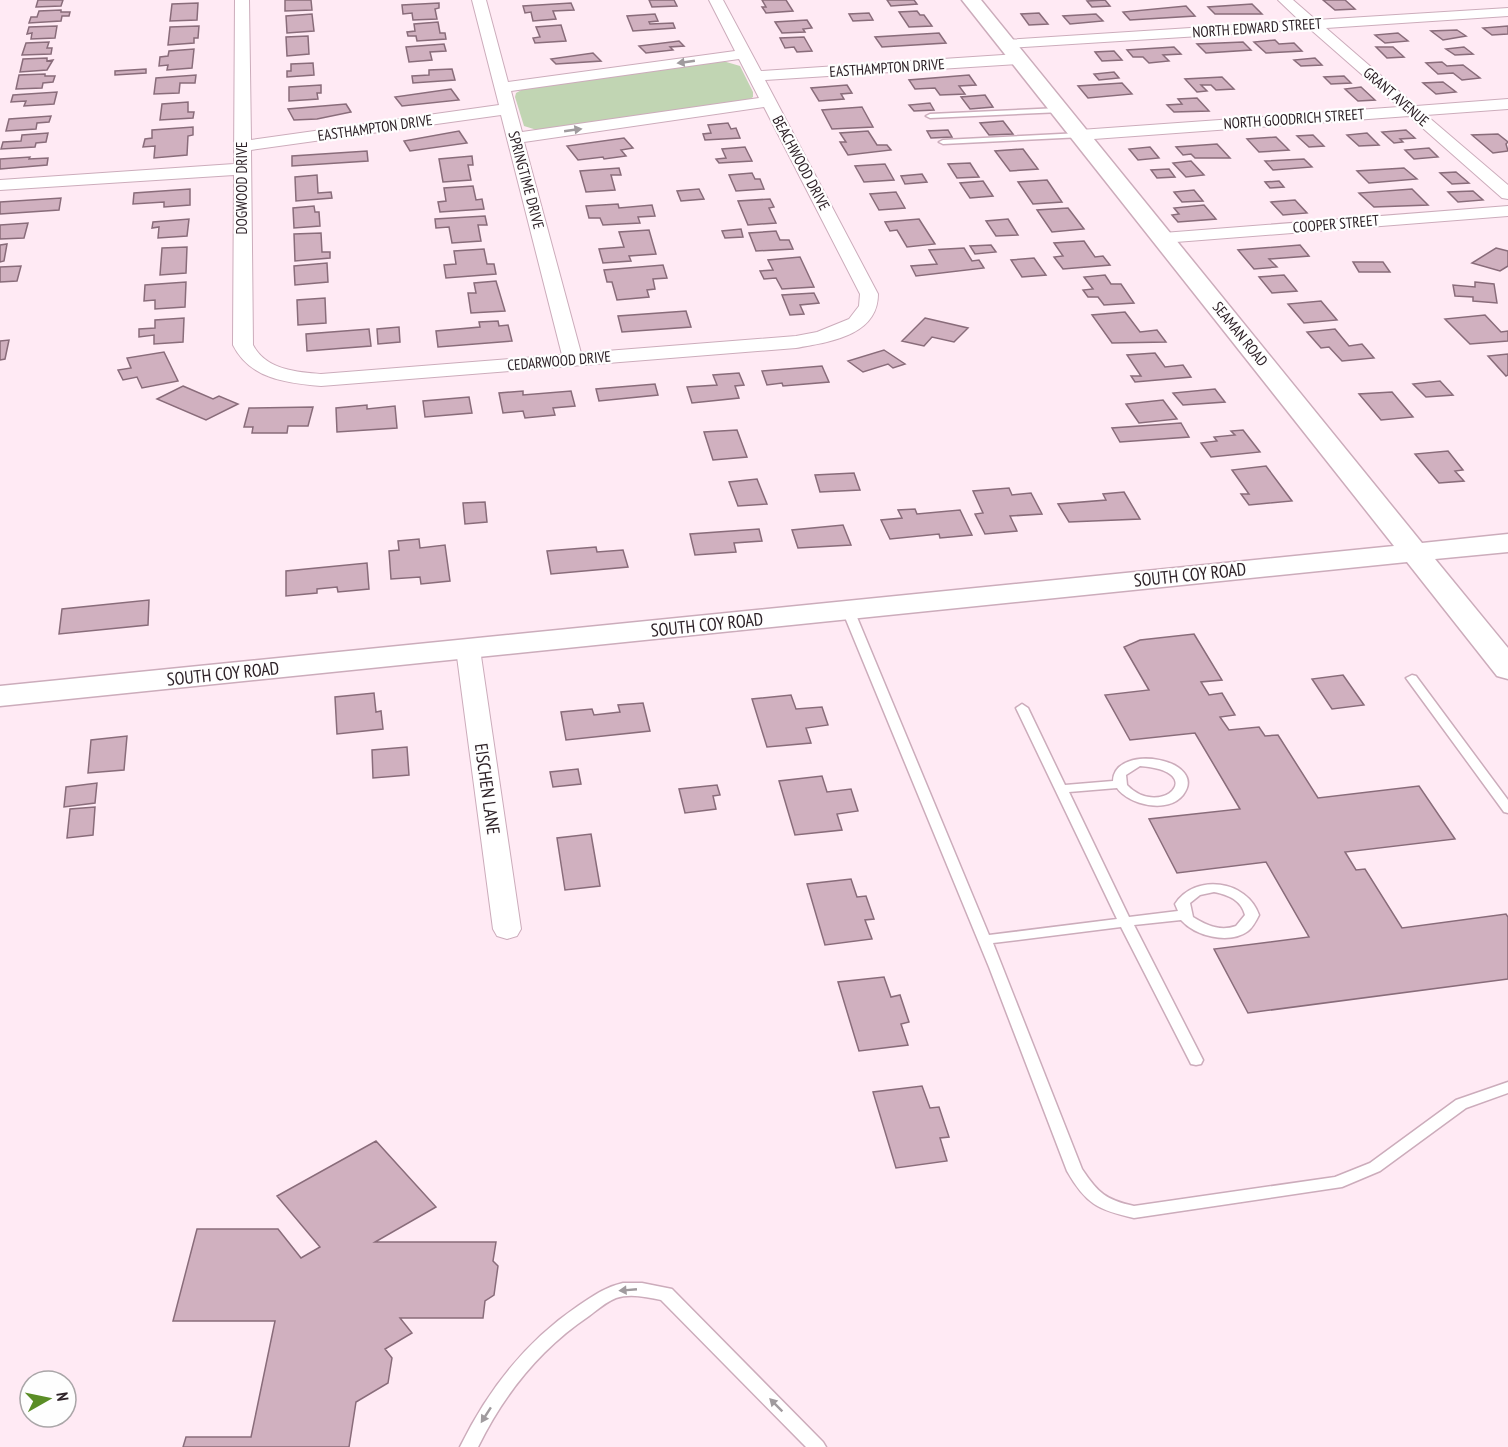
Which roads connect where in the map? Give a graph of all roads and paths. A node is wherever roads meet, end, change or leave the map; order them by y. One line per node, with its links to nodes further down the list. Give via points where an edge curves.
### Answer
1 (242, 0): 20 (street, DOGWOOD DRIVE)
2 (479, 0): 10 (street, SPRINGTIME DRIVE)
3 (716, 0): 9 (street, BEACHWOOD DRIVE)
4 (971, 0): 8 (street, SEAMAN ROAD)
5 (1285, 0): 7 (street, GRANT AVENUE)
6 (1508, 12): 7 (street, NORTH EDWARD STREET)
7 (1312, 24): 8 (street, NORTH EDWARD STREET); 15 (street, GRANT AVENUE)
8 (1013, 52): 9 (street, EASTHAMPTON DRIVE); 14 (street, SEAMAN ROAD)
9 (751, 66): 10 (street, EASTHAMPTON DRIVE, one-way to 10); 11 (street, BEACHWOOD DRIVE)
10 (502, 88): 13 (street, SPRINGTIME DRIVE)
11 (769, 101): 18 (street, one-way to 11); 26 (street, BEACHWOOD DRIVE, via 869,294 869,309)
12 (1508, 104): 15 (street, NORTH GOODRICH STREET)
13 (507, 109): 18 (street, SPRINGTIME DRIVE); 20 (street, EASTHAMPTON DRIVE)
14 (1059, 110): 16 (lane); 17 (street, SEAMAN ROAD)
15 (1412, 111): 17 (street, NORTH GOODRICH STREET); 23 (street, GRANT AVENUE)
16 (930, 116)
17 (1080, 135): 19 (lane); 25 (street, SEAMAN ROAD)
18 (515, 138): 27 (street, SPRINGTIME DRIVE)
19 (943, 142)
20 (242, 146): 21 (street, DOGWOOD DRIVE)
21 (242, 169): 22 (street); 28 (street, DOGWOOD DRIVE, via 242,338 245,353)
22 (0, 185)
23 (1508, 194)
24 (1508, 210): 25 (street, COOPER STREET)
25 (1163, 238): 30 (street, SEAMAN ROAD)
26 (855, 323): 27 (street, CEDARWOOD DRIVE, via 835,333 796,342)
27 (573, 360): 28 (street, CEDARWOOD DRIVE, via 338,380 289,376)
28 (262, 368)
29 (1508, 543): 30 (street, SOUTH COY ROAD)
30 (1414, 552): 31 (street, SOUTH COY ROAD); 33 (street, SEAMAN ROAD)
31 (848, 610): 32 (street, SOUTH COY ROAD); 43 (lane)
32 (468, 649): 35 (street, SOUTH COY ROAD); 42 (street, EISCHEN LANE)
33 (1508, 669)
34 (1412, 678): 39 (lane)
35 (0, 696)
36 (1022, 708): 38 (lane)
37 (1120, 784): 37 (lane, via 1138,798 1159,801 1177,796 1184,785 1171,768 1151,762 1124,769); 38 (lane)
38 (1061, 789): 41 (lane)
39 (1508, 809)
40 (1185, 915): 40 (lane, via 1204,930 1226,933 1245,927 1252,915 1237,894 1214,888 1186,897 1182,904); 41 (lane)
41 (1125, 922): 43 (lane); 44 (lane)
42 (507, 929)
43 (984, 940): 45 (lane, via 1075,1171 1092,1197 1105,1206 1134,1212 1336,1183 1375,1167 1461,1104)
44 (1196, 1060)
45 (1508, 1087)
46 (470, 1447): 47 (lane, one-way to 46, via 666,1294 636,1288 614,1291 574,1316 534,1349 480,1422)
47 (817, 1447)

